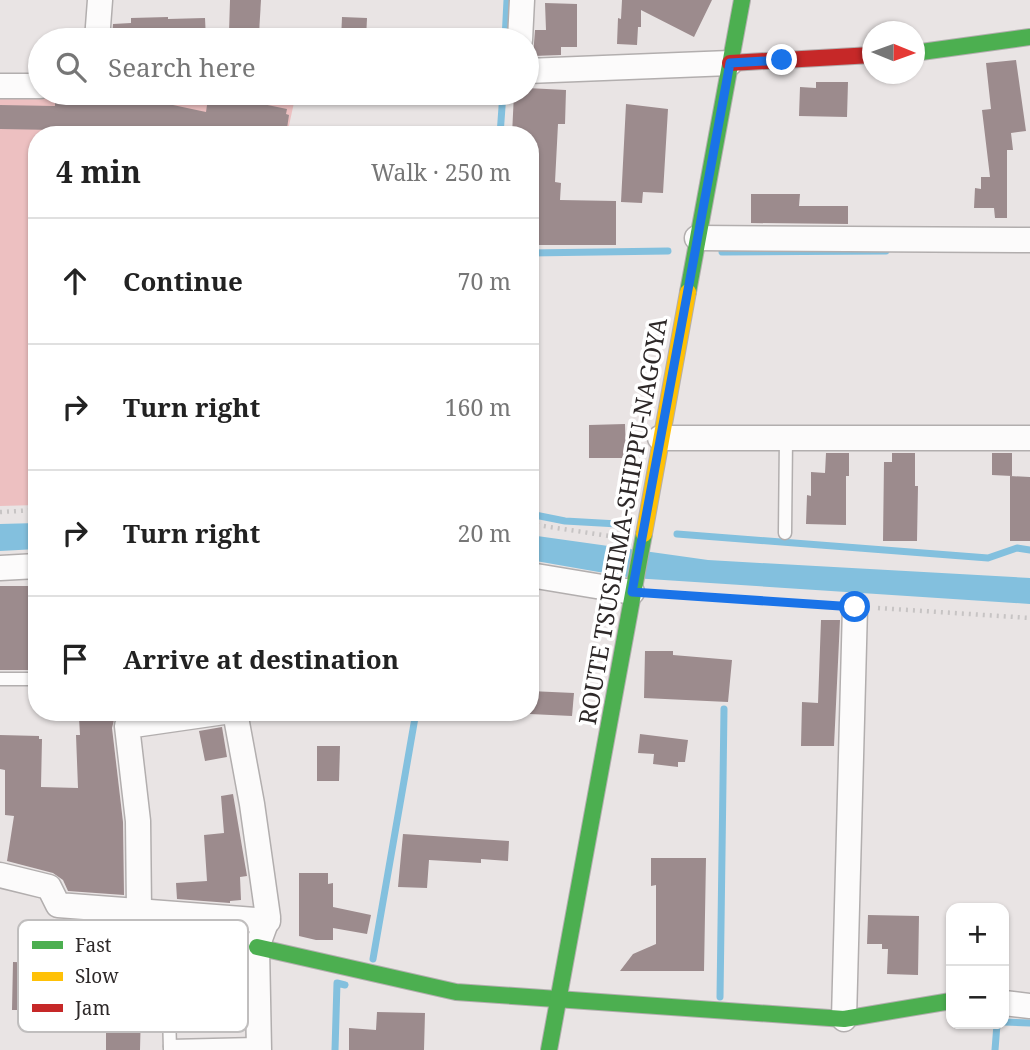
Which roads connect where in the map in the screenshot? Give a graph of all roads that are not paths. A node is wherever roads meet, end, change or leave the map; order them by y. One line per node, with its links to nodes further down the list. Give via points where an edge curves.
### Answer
1 (100, 0): 4 (street)
2 (522, 0): 5 (street)
3 (742, 0): 9 (main road, ROUTE TSUSHIMA-SHIPPU-NAGOYA)
4 (98, 28)
5 (521, 28)
6 (1030, 37): 7 (main road)
7 (925, 52)
8 (862, 56): 9 (main road)
9 (730, 63): 10 (street); 13 (main road, ROUTE TSUSHIMA-SHIPPU-NAGOYA)
10 (539, 71)
11 (0, 86): 12 (street)
12 (28, 86)
13 (697, 238): 14 (street); 15 (main road, ROUTE TSUSHIMA-SHIPPU-NAGOYA)
14 (1030, 240)
15 (660, 438): 16 (street); 22 (main road, ROUTE TSUSHIMA-SHIPPU-NAGOYA)
16 (786, 438): 17 (street); 18 (lane)
17 (1030, 438)
18 (785, 533)
19 (28, 566): 20 (street)
20 (0, 568)
21 (539, 576): 22 (street)
22 (633, 589): 32 (main road, ROUTE TSUSHIMA-SHIPPU-NAGOYA)
23 (855, 607): 36 (street)
24 (0, 679): 25 (lane)
25 (28, 679)
26 (162, 721): 29 (street, via 127,726 138,821)
27 (236, 721): 30 (street)
28 (0, 875): 29 (street, via 49,887 58,905)
29 (139, 910): 30 (street)
30 (268, 921): 31 (street)
31 (257, 947): 32 (main road, via 456,992); 37 (street)
32 (558, 1000): 36 (main road); 39 (main road, ROUTE TSUSHIMA-SHIPPU-NAGOYA)
33 (946, 1002): 36 (main road)
34 (1009, 1004): 35 (street)
35 (1030, 1006)
36 (844, 1019)
37 (259, 1047): 38 (lane)
38 (170, 1048)
39 (549, 1050)

